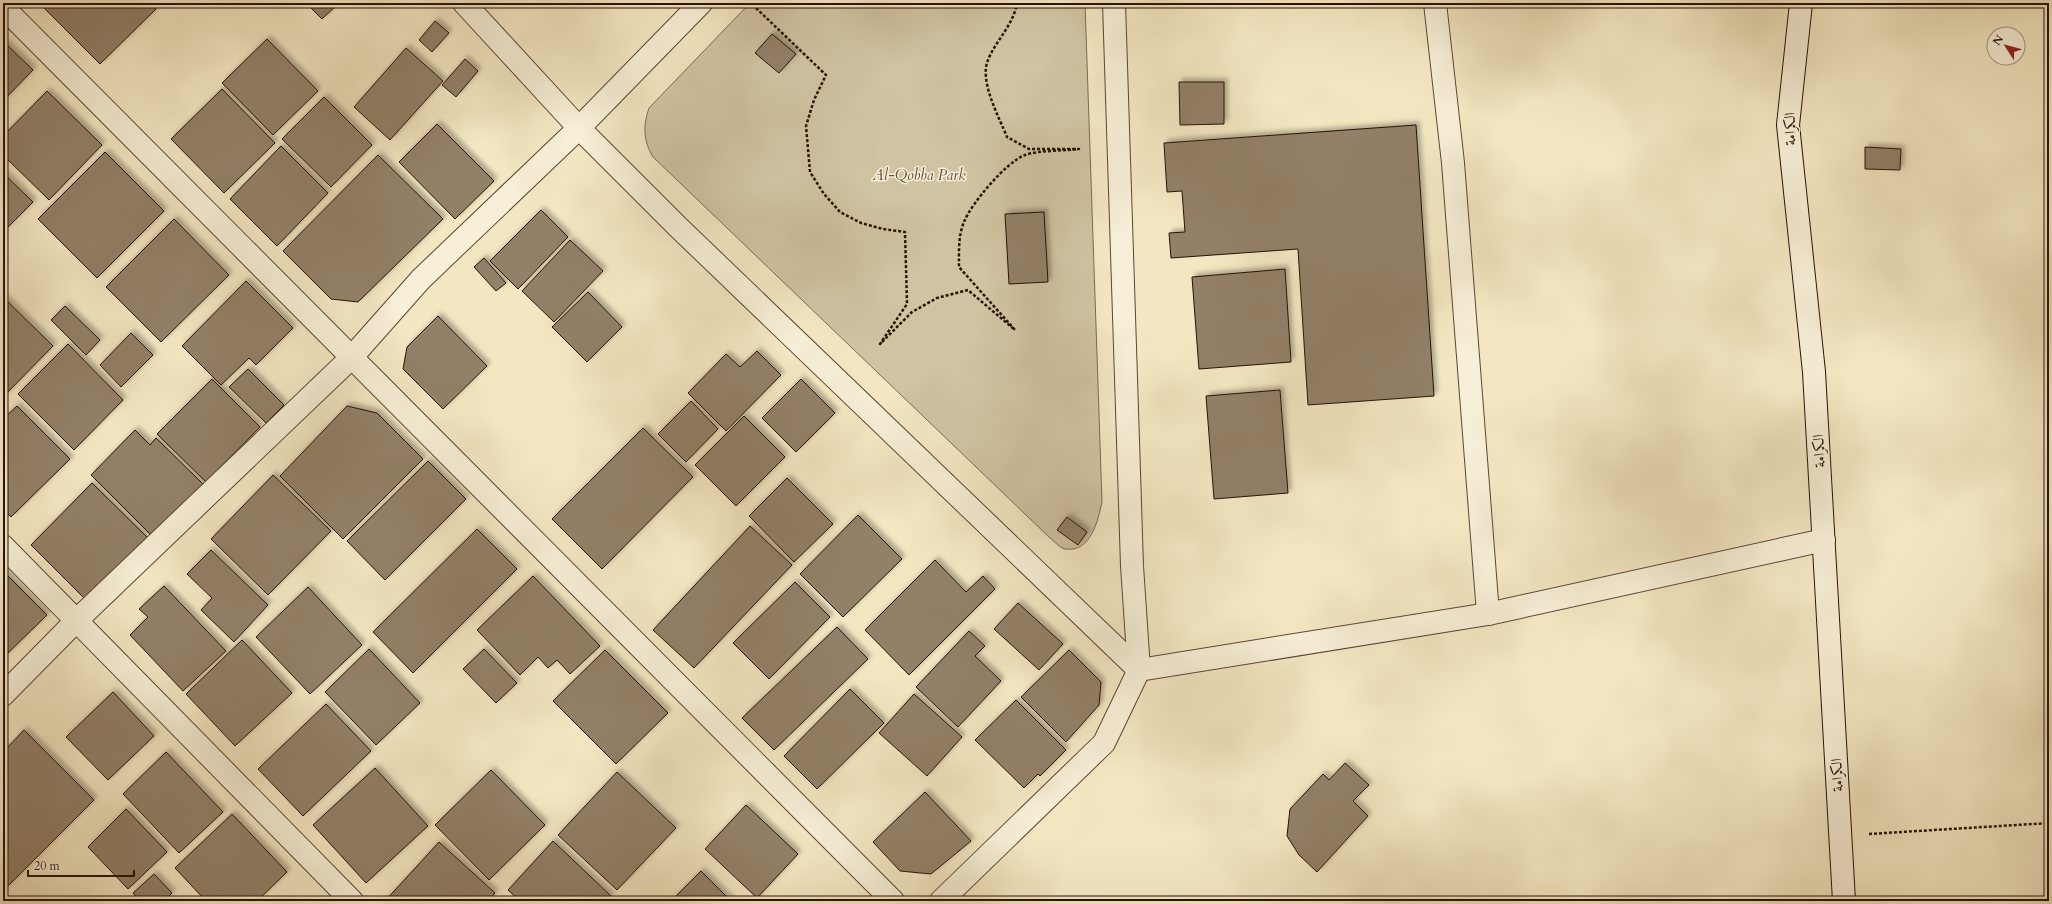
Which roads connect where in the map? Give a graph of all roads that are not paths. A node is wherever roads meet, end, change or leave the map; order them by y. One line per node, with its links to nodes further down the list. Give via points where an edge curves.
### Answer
1 (464, 3): 7 (street)
2 (701, 3): 7 (street)
3 (1114, 3): 13 (street, via 1132,558)
4 (1435, 3): 11 (street, via 1453,163)
5 (1801, 3): 9 (street, الكرامة, via 1788,125 1814,372)
6 (3, 6): 8 (street)
7 (579, 128): 8 (street, via 421,279); 13 (street, via 676,225)
8 (351, 358): 12 (street); 16 (street)
9 (1824, 540): 11 (street); 18 (street, الكرامة)
10 (3, 546): 12 (street)
11 (1488, 614): 13 (street)
12 (76, 621): 14 (street); 15 (street)
13 (1139, 670): 17 (street, via 1104,743)
14 (3, 695)
15 (352, 901)
16 (893, 901)
17 (941, 901)
18 (1844, 901)

